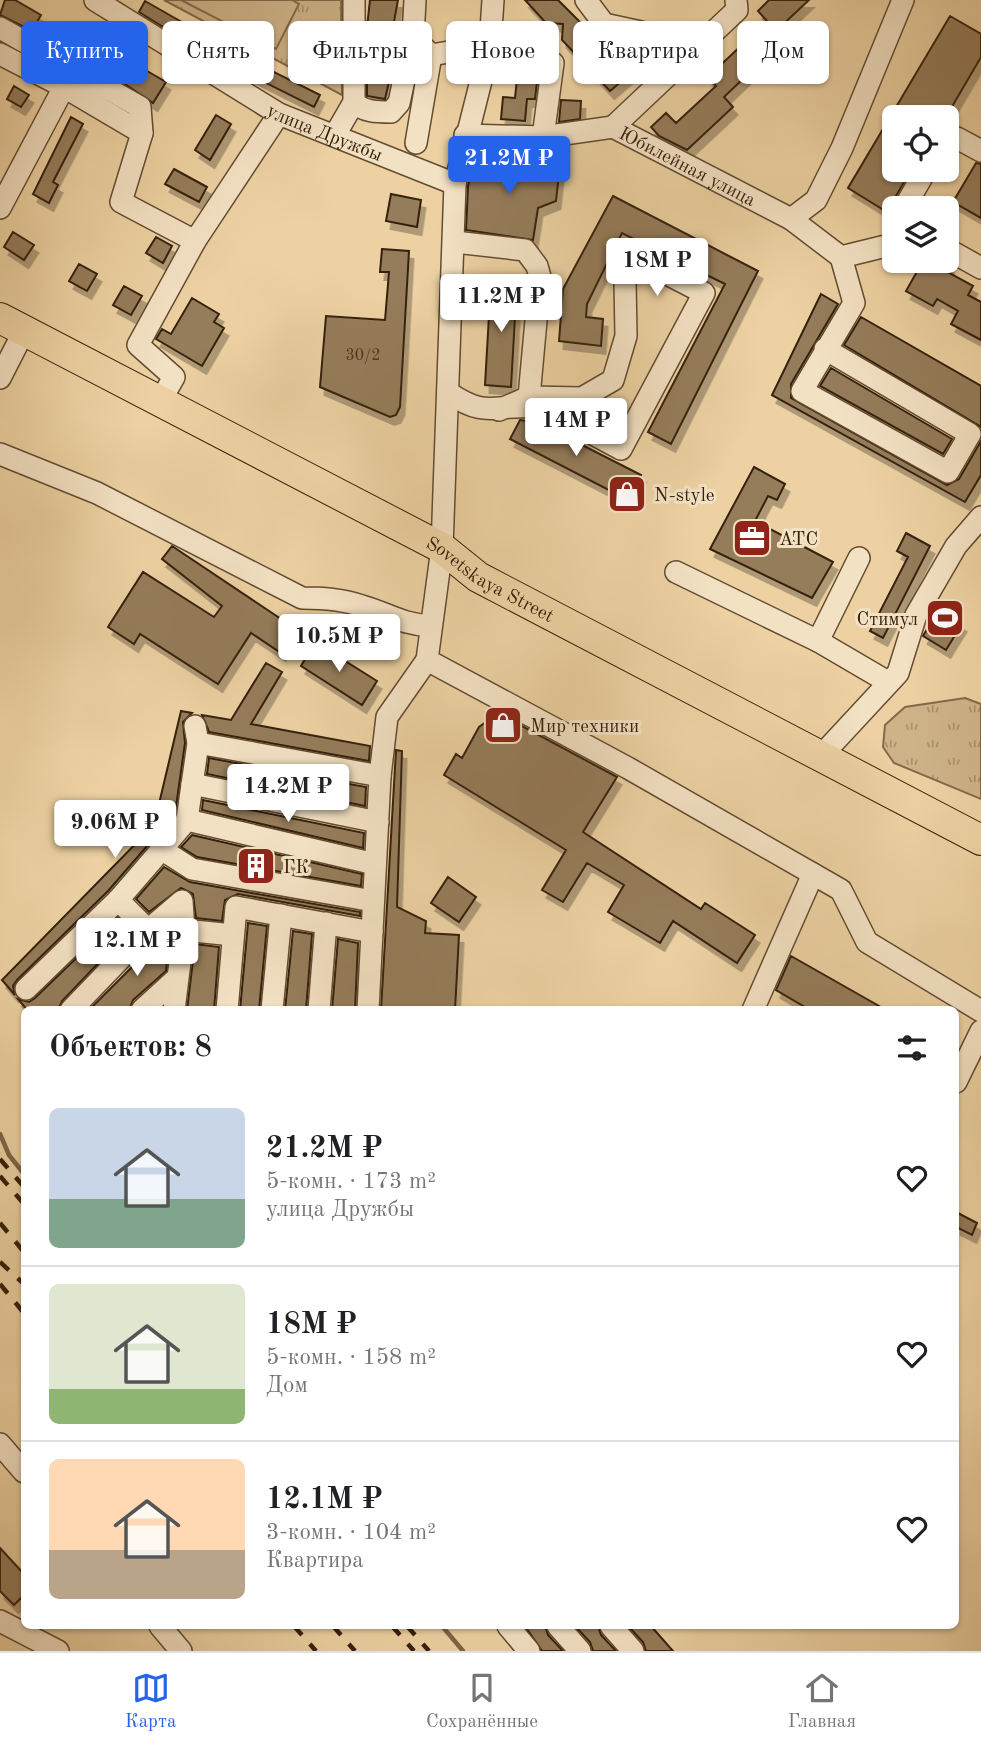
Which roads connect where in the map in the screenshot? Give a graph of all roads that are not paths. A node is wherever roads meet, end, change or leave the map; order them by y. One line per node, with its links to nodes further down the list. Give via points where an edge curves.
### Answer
1 (95, 0): 19 (street, улица Дружбы)
2 (354, 0): 18 (street)
3 (415, 0): 8 (street)
4 (492, 0): 9 (street)
5 (586, 0): 10 (street)
6 (736, 0): 20 (street, via 737,10)
7 (903, 0): 30 (street, via 816,200)
8 (414, 21)
9 (491, 21)
10 (602, 21)
11 (0, 28): 21 (street, via 140,107)
12 (0, 54): 17 (street)
13 (402, 84): 18 (street, via 391,112 359,107)
14 (426, 84): 26 (street)
15 (479, 84): 23 (street)
16 (550, 84): 24 (street)
17 (64, 87): 21 (street); 29 (street)
18 (354, 102): 22 (street)
19 (279, 114): 22 (street, улица Дружбы); 31 (street)
20 (613, 127): 24 (street, Юбилейная улица); 30 (street, Юбилейная улица)
21 (142, 133): 31 (street, via 121,202)
22 (335, 135): 28 (street, улица Дружбы)
23 (465, 135): 24 (street, Юбилейная улица); 28 (street)
24 (543, 137)
25 (959, 139): 27 (street)
26 (416, 143)
27 (981, 151)
28 (455, 184): 32 (street)
29 (0, 208)
30 (790, 219): 35 (street, Юбилейная улица)
31 (195, 241): 42 (street, via 138,345 174,377)
32 (454, 242): 40 (street); 41 (street, via 525,250 537,266 540,277)
33 (882, 247): 35 (street)
34 (959, 256): 36 (street)
35 (841, 257): 38 (street, via 854,303)
36 (981, 268)
37 (12, 324): 39 (street); 42 (highway, Sovetskaya Street)
38 (825, 349): 38 (street, via 802,391 948,472 970,434)
39 (0, 378)
40 (449, 393): 43 (street, via 468,406); 46 (street)
41 (529, 397): 43 (street); 43 (street, via 582,398 613,380 626,336 625,281 640,260 704,293 621,449 534,406)
42 (161, 400): 46 (highway, Sovetskaya Street)
43 (499, 410)
44 (0, 454): 49 (street, via 97,493 302,598 341,601 405,624)
45 (981, 517): 52 (street, via 956,546 916,615 898,673)
46 (442, 548): 49 (street); 53 (highway, Sovetskaya Street, via 478,577)
47 (859, 558): 50 (street)
48 (676, 572): 50 (street)
49 (431, 626): 51 (street)
50 (818, 641): 52 (street)
51 (428, 660): 54 (street, via 387,717); 61 (street)
52 (888, 682): 53 (street)
53 (821, 756): 58 (highway, Sovetskaya Street)
54 (380, 776): 55 (street, via 197,735); 57 (street)
55 (192, 785): 56 (street); 57 (street)
56 (187, 820): 59 (street); 60 (street)
57 (378, 822): 60 (street)
58 (981, 840)
59 (164, 851): 62 (street); 63 (street, via 192,869)
60 (375, 864): 63 (street)
61 (813, 874): 79 (street); 80 (street, via 841,890 867,942)
62 (118, 900): 66 (street); 71 (street)
63 (373, 901): 68 (street)
64 (281, 915): 65 (street); 69 (street, via 236,907); 76 (street)
65 (326, 923): 68 (street); 77 (street)
66 (148, 930): 67 (street, via 182,901); 72 (street)
67 (184, 930): 69 (street); 70 (street)
68 (372, 932): 78 (street)
69 (233, 935): 75 (street)
70 (176, 979): 73 (street); 74 (street)
71 (26, 989)
72 (75, 1006)
73 (146, 1006)
74 (174, 1006)
75 (227, 1006)
76 (272, 1006)
77 (319, 1006)
78 (368, 1006)
79 (755, 1006)
80 (981, 1011)
81 (981, 1031): 82 (street)
82 (959, 1076)
83 (0, 1444): 84 (street)
84 (21, 1468)
85 (0, 1621): 90 (street)
86 (163, 1629): 91 (street)
87 (511, 1629): 92 (street)
88 (561, 1629): 93 (street)
89 (614, 1629): 94 (street)
90 (58, 1651)
91 (181, 1651)
92 (529, 1651)
93 (580, 1651)
94 (633, 1651)

